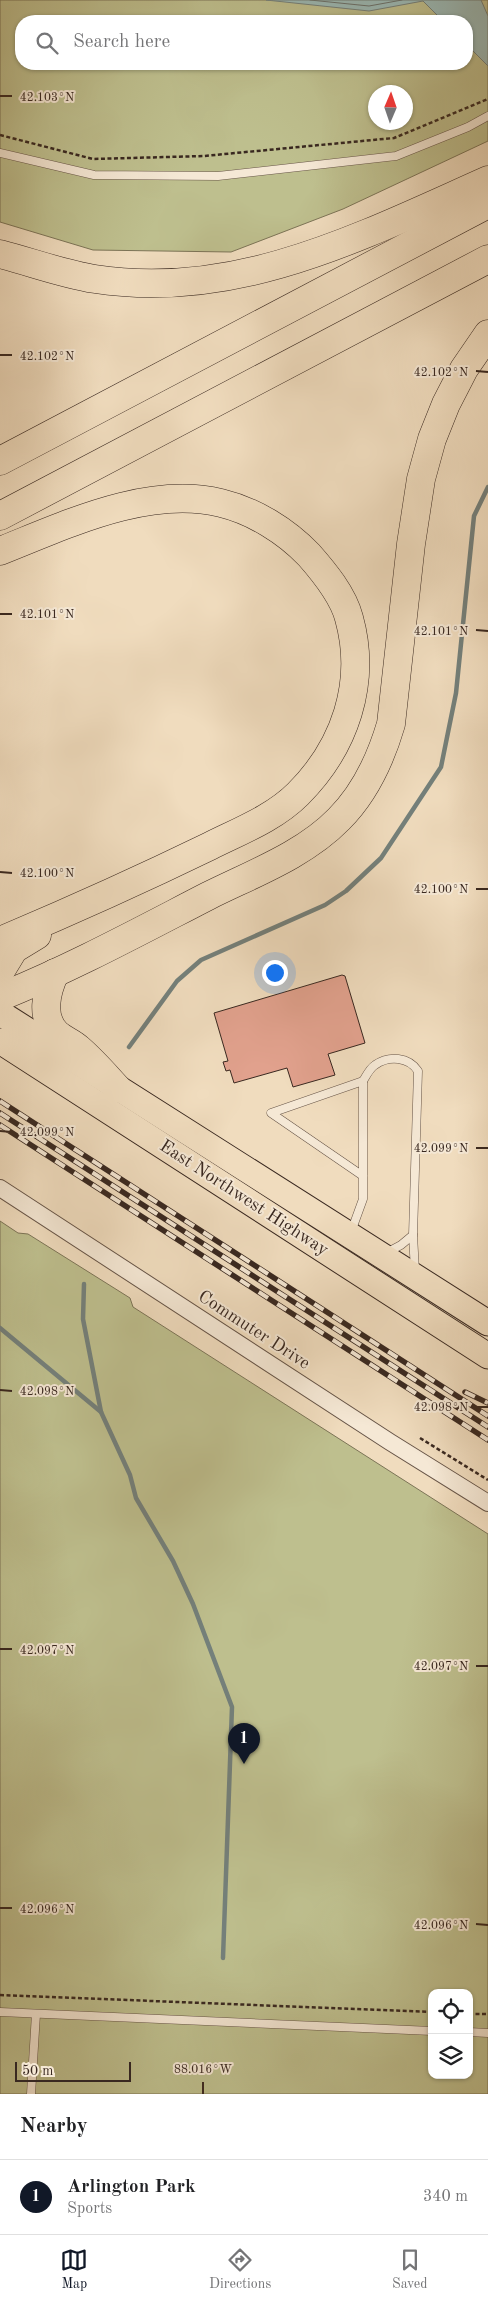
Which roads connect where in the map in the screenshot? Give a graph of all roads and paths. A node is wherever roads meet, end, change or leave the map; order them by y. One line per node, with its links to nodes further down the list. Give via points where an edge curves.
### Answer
1 (488, 99): 3 (path, via 394,138 204,156 93,159)
2 (488, 116): 4 (lane, via 396,156 218,176 94,175)
3 (0, 135)
4 (0, 153)
5 (488, 180): 7 (highway, via 344,244 231,277 186,282 120,282 93,279)
6 (488, 204): 10 (highway)
7 (0, 254)
8 (488, 259): 11 (highway)
9 (488, 334): 16 (highway, via 464,369 432,439 416,506 391,724 383,750 355,800 338,820 298,850)
10 (0, 461)
11 (0, 516)
12 (0, 552): 13 (highway, via 92,514 175,499 220,503 247,512 295,541 335,590 349,616 355,672 351,704 333,750 297,796 270,816)
13 (90, 903): 14 (highway); 15 (highway, via 14,949)
14 (0, 941)
15 (0, 972)
16 (55, 973): 17 (highway); 21 (highway, via 46,1001 48,1019 56,1033 78,1048)
17 (0, 996)
18 (0, 1014): 21 (main road, East Northwest Highway)
19 (0, 1041): 26 (main road, East Northwest Highway)
20 (363, 1081): 22 (lane); 22 (lane, via 271,1112); 25 (lane, via 374,1065 388,1059 404,1059 414,1064 418,1071)
21 (117, 1088): 24 (main road, East Northwest Highway)
22 (363, 1176): 24 (lane, via 363,1199 355,1225)
23 (0, 1188): 33 (street, Commuter Drive)
24 (348, 1235): 26 (main road); 27 (main road, East Northwest Highway)
25 (413, 1235): 27 (lane, via 392,1251); 28 (lane)
26 (325, 1250): 30 (main road, East Northwest Highway)
27 (379, 1254): 28 (main road, East Northwest Highway)
28 (416, 1278): 29 (main road, East Northwest Highway)
29 (488, 1324)
30 (488, 1356)
31 (420, 1438): 32 (path)
32 (488, 1480)
33 (488, 1503)
34 (0, 1995): 36 (path)
35 (0, 2012): 37 (lane)
36 (428, 2012)
37 (36, 2014): 40 (lane); 43 (lane)
38 (473, 2014): 39 (path)
39 (488, 2014)
40 (428, 2031)
41 (473, 2032): 42 (lane)
42 (488, 2033)
43 (31, 2094)

